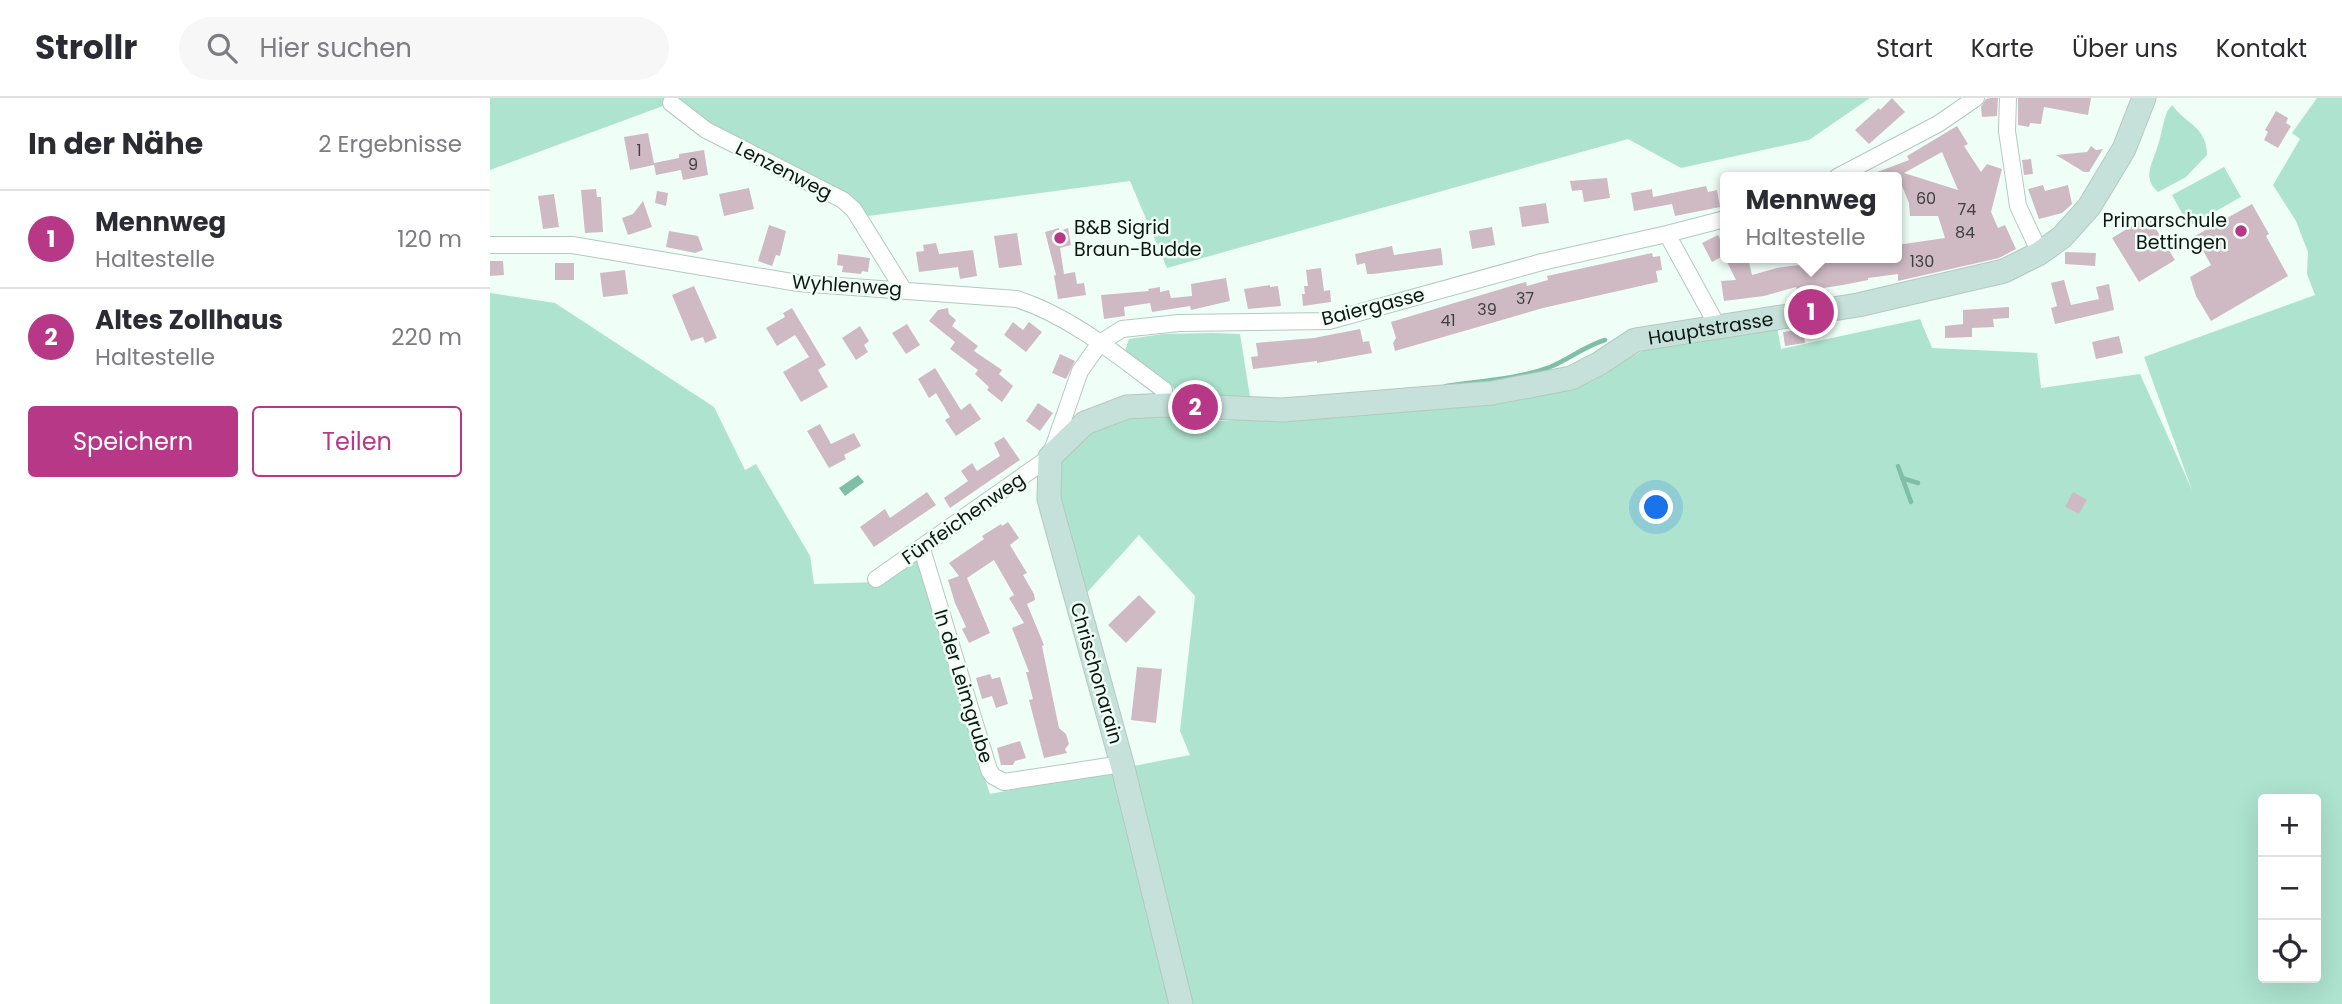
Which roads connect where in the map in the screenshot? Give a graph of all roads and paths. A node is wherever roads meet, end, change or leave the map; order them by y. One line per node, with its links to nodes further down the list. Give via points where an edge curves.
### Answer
1 (1976, 98): 5 (street, via 1938,124)
2 (2008, 98): 9 (street, via 2007,131 2018,206)
3 (2144, 98): 9 (street, Hauptstrasse, via 2107,181 2071,227)
4 (671, 103): 10 (street, Lenzenweg, via 706,130 843,200 855,210)
5 (1847, 172)
6 (1720, 220): 7 (street, Baiergasse)
7 (1667, 234): 11 (street); 12 (street, Baiergasse, via 1542,262 1329,321 1179,323 1122,329)
8 (490, 245): 10 (street, Wyhlenweg, via 572,245 798,283)
9 (2040, 253): 11 (street, Hauptstrasse, via 2004,271 1931,290)
10 (903, 289): 12 (street, Wyhlenweg, via 1017,299 1044,308)
11 (1718, 327): 13 (street, Hauptstrasse, via 1635,340 1571,378 1492,393 1283,410)
12 (1100, 343): 13 (street, Wyhlenweg, via 1164,390); 14 (street, Baiergasse, via 1080,371)
13 (1159, 406): 14 (street, via 1128,407 1085,423)
14 (1050, 457): 15 (street, Fünfeichenweg); 17 (street, Chrischonarain, via 1049,499)
15 (922, 548): 16 (street, Fünfeichenweg); 17 (street, In der Leimgrube, via 993,776 1004,782)
16 (876, 579)
17 (1122, 764): 18 (street, Chrischonarain)
18 (1181, 1004)

